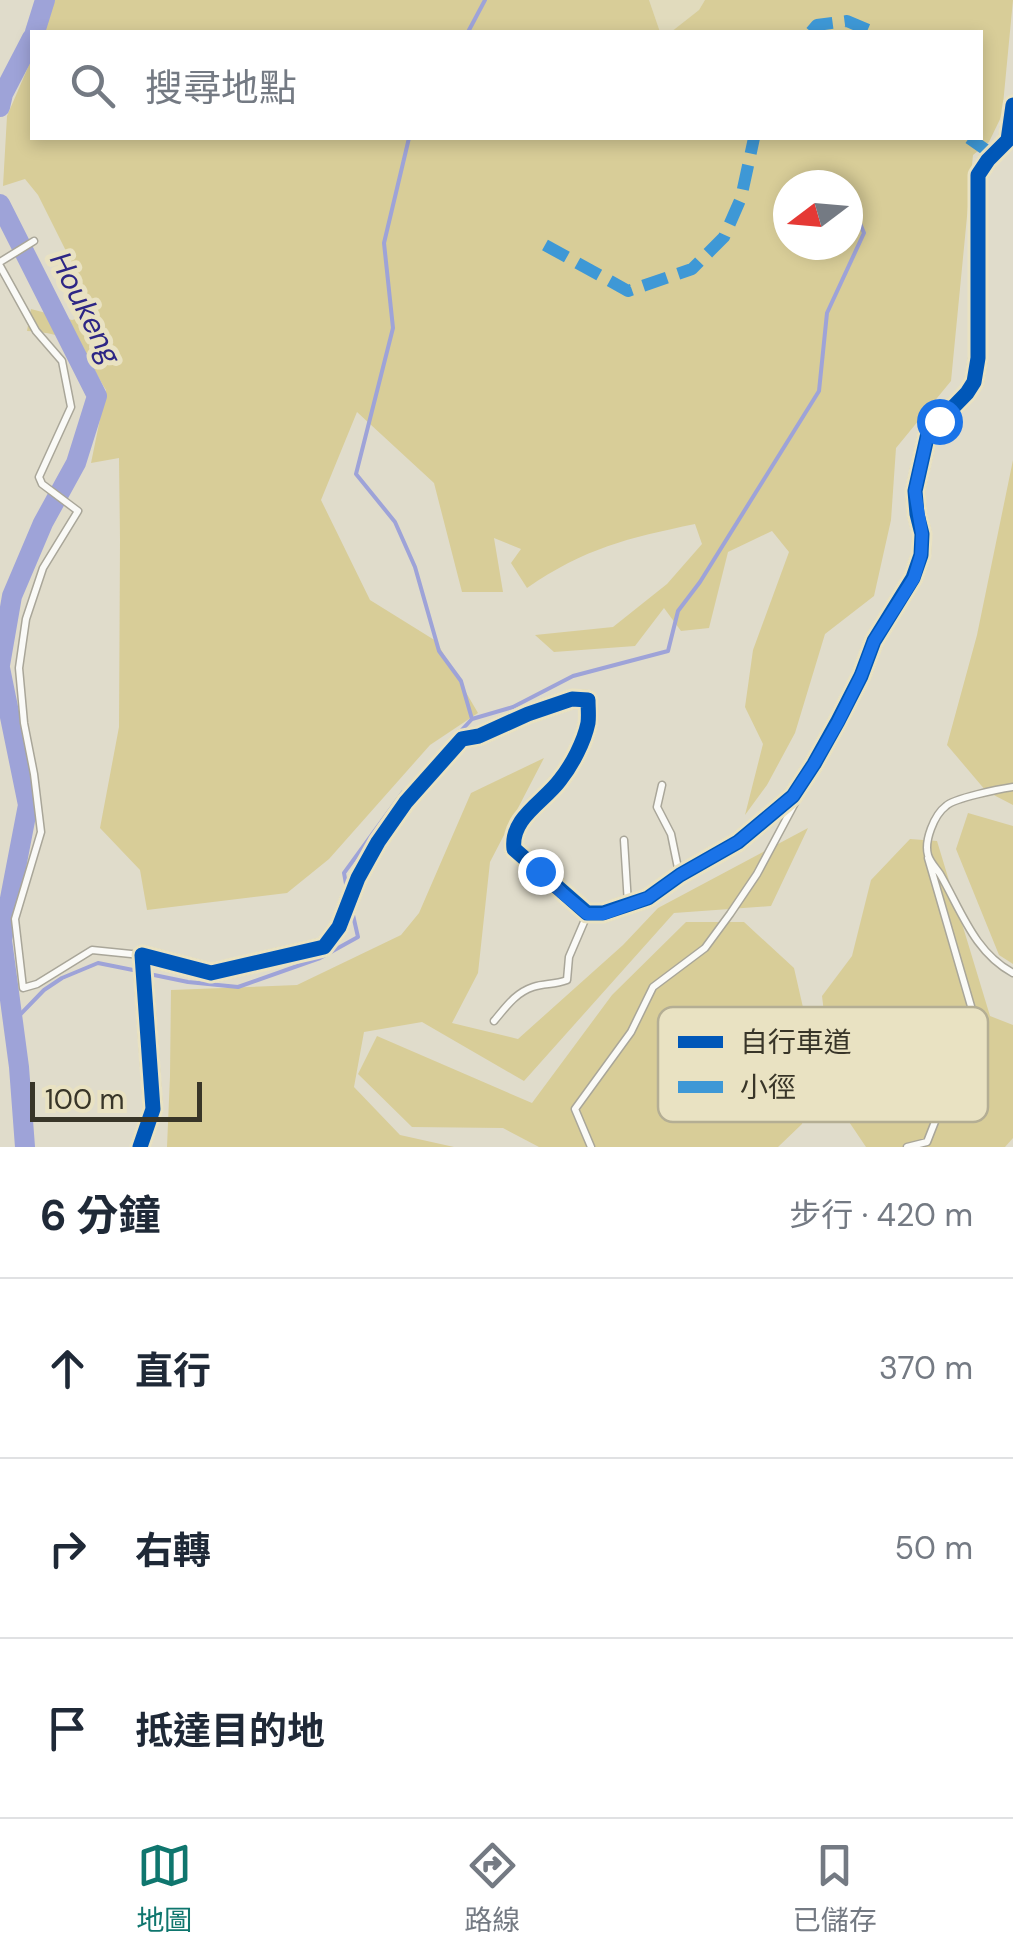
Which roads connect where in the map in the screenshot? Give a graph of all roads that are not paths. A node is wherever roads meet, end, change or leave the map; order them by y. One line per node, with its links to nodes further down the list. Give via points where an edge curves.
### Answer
1 (1013, 104): 2 (street)
2 (1011, 146): 5 (street, via 978,175 978,358 974,382 928,433 915,491 922,534 914,578 874,641)
3 (34, 241): 4 (lane)
4 (0, 264): 13 (lane, via 36,331 62,361 70,407 38,477 78,511 43,568 19,668 41,832 15,919 23,988 92,950)
5 (814, 764): 10 (street, via 793,796 738,842); 19 (lane, via 730,914 705,948 653,987 632,1032 575,1109)
6 (662, 785): 10 (lane, via 657,807)
7 (1013, 786): 9 (lane, via 946,806 926,837)
8 (624, 840): 11 (lane)
9 (928, 858): 14 (lane, via 967,929); 15 (lane)
10 (680, 875): 11 (street)
11 (628, 906): 12 (street)
12 (587, 914): 13 (street, via 514,849 512,838 577,752 588,700 572,699 462,739 378,842 324,947 211,973); 16 (lane, via 567,980 516,994)
13 (142, 955): 18 (street, via 153,1110)
14 (1013, 973)
15 (971, 1007)
16 (494, 1021)
17 (936, 1122): 20 (lane, via 927,1142)
18 (140, 1147)
19 (590, 1147)
20 (907, 1147)

